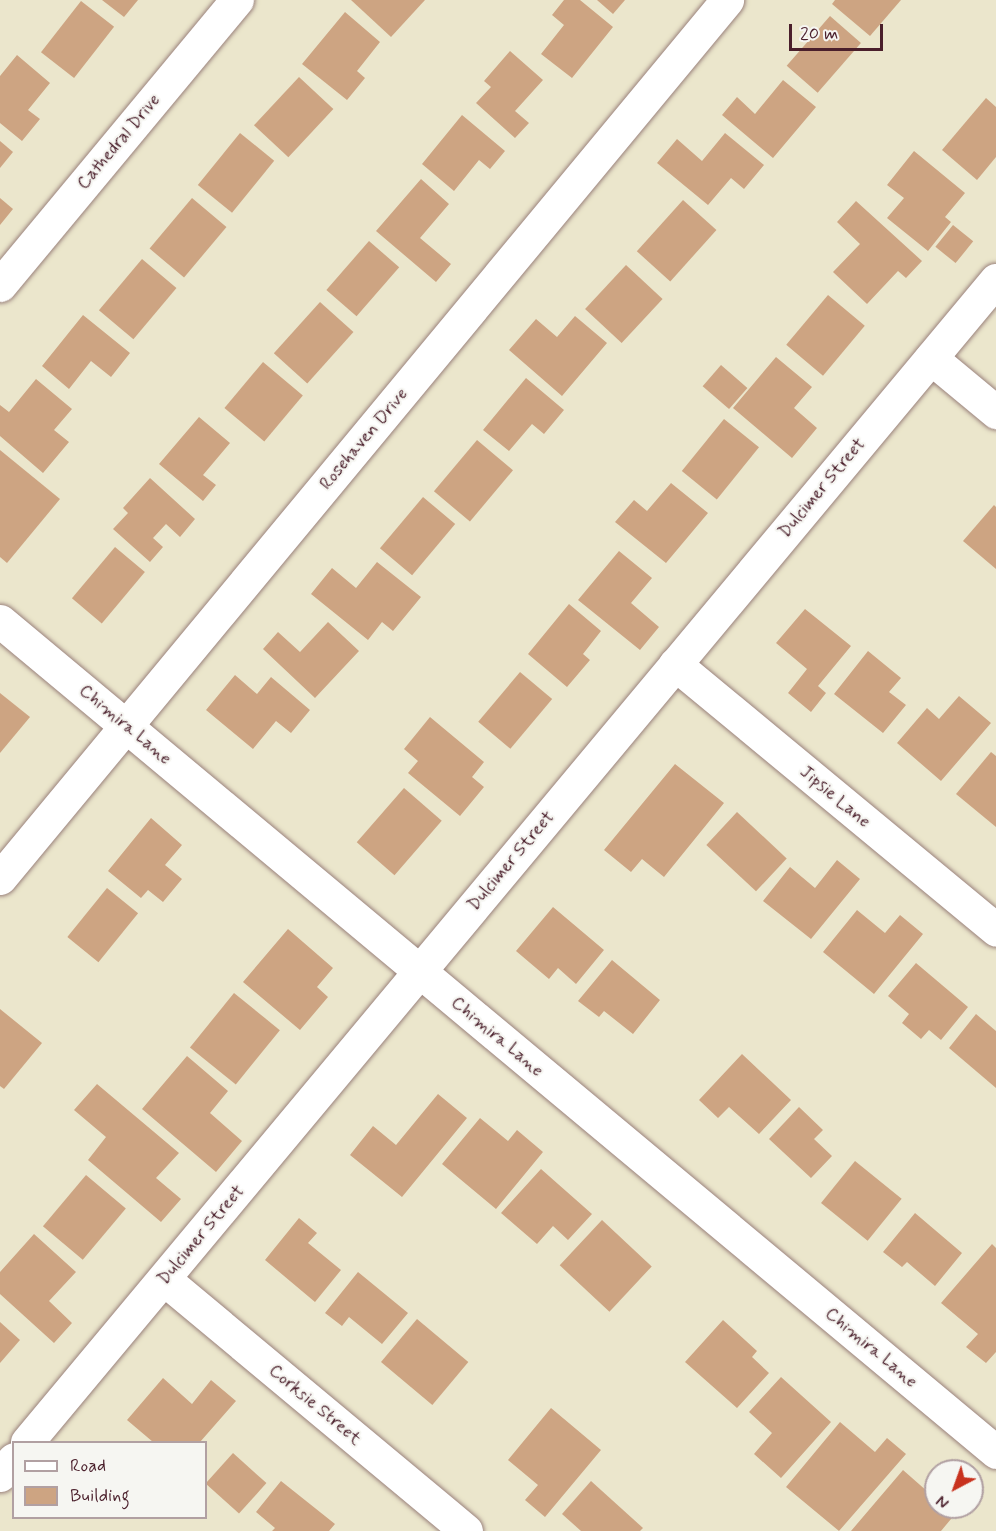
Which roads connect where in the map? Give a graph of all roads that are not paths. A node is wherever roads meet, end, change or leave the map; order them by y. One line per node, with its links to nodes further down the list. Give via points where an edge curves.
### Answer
1 (237, 0): 4 (street, Cathedral Drive)
2 (727, 0): 9 (street, Rosehaven Drive)
3 (996, 280): 5 (street, Dulcimer Street)
4 (0, 285)
5 (931, 358): 6 (street); 8 (street, Dulcimer Street)
6 (996, 412)
7 (0, 621): 9 (street, Chimira Lane)
8 (675, 664): 11 (street, Jipsie Lane); 12 (street, Dulcimer Street)
9 (126, 727): 10 (street, Rosehaven Drive); 12 (street, Chimira Lane)
10 (0, 878)
11 (996, 930)
12 (419, 972): 13 (street, Dulcimer Street); 15 (street, Chimira Lane)
13 (164, 1279): 14 (street, Dulcimer Street); 18 (street, Corksie Street)
14 (29, 1441)
15 (996, 1452)
16 (12, 1461): 17 (street)
17 (0, 1475)
18 (466, 1531)

